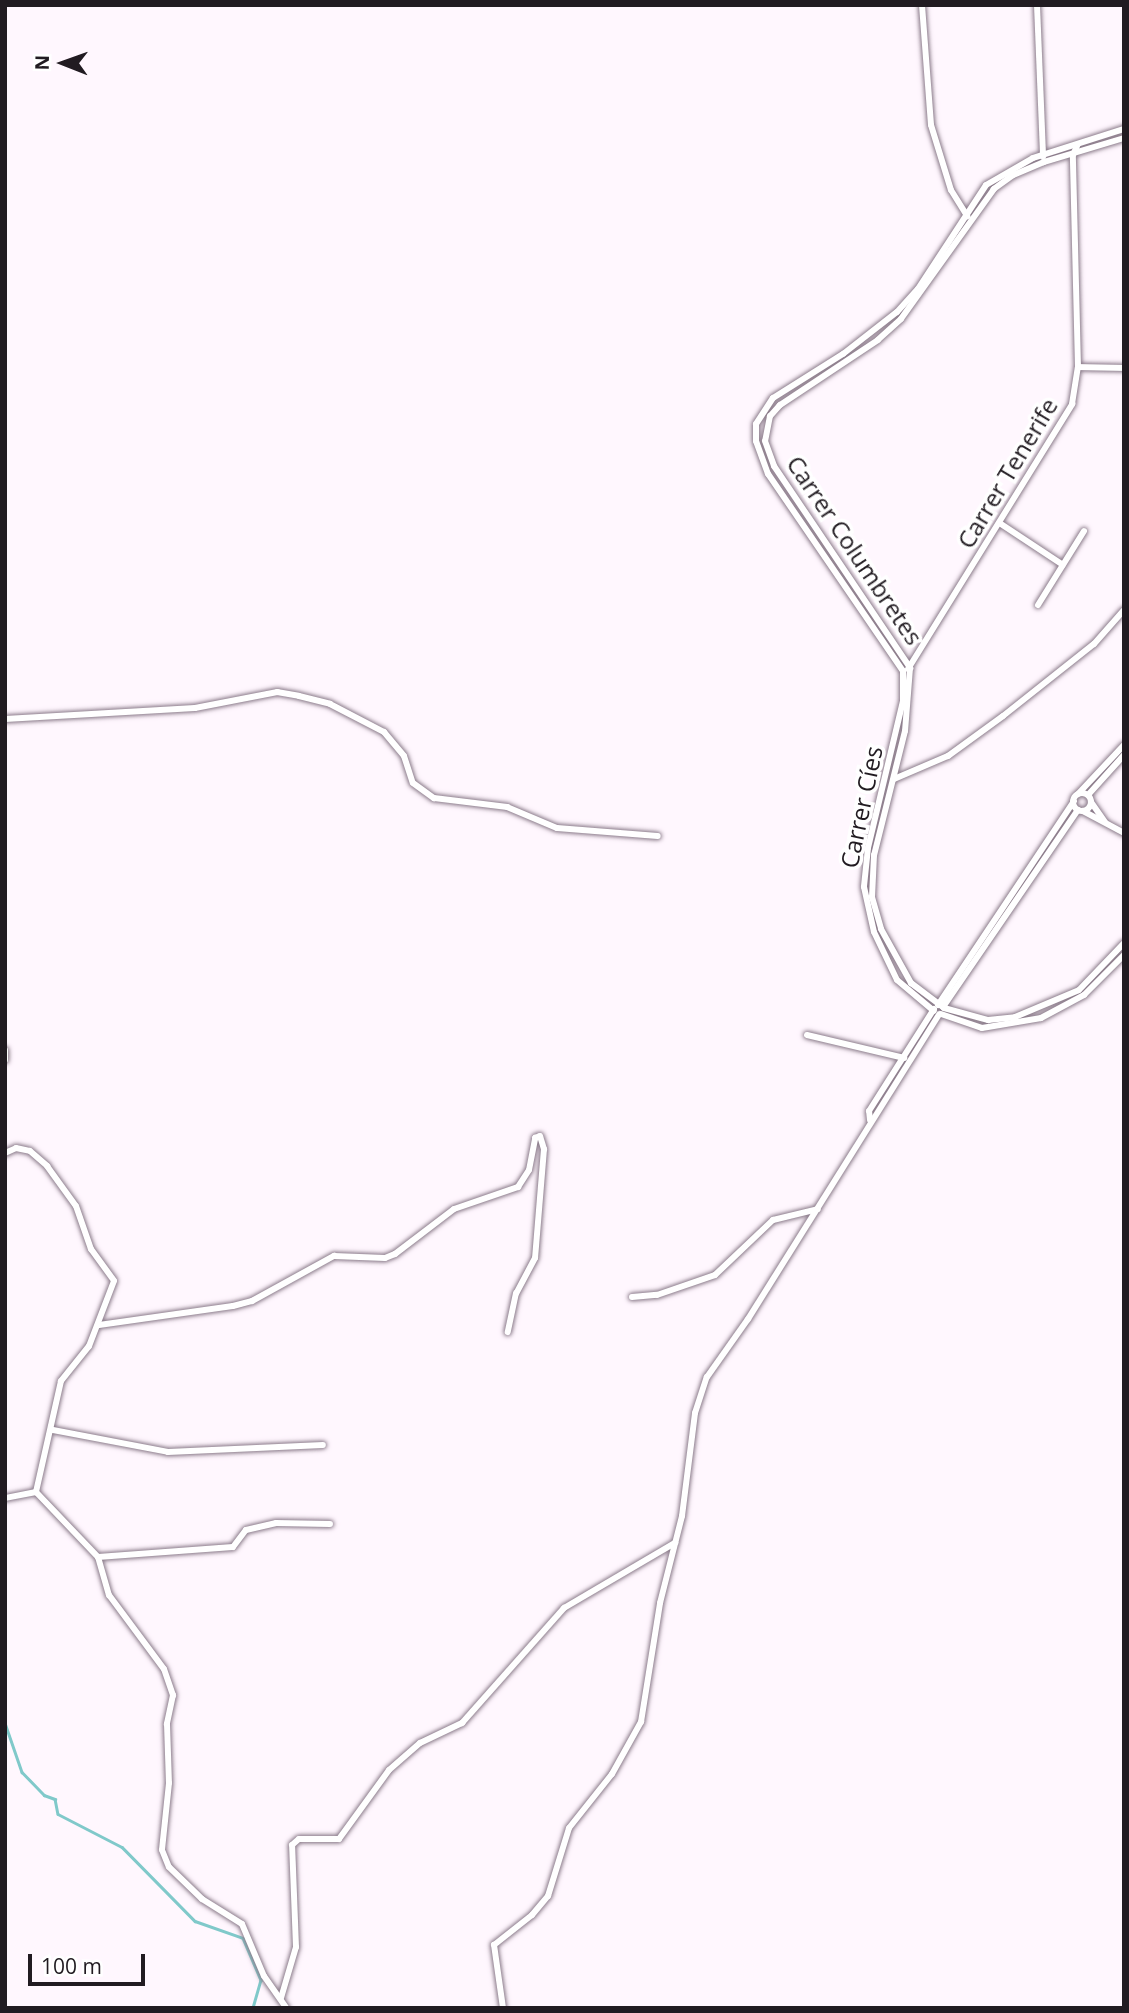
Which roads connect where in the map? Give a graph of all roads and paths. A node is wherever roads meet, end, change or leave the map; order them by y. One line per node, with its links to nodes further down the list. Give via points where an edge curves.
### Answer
1 (922, 5): 8 (street, via 931,125 943,168)
2 (1037, 5): 7 (street)
3 (1124, 129): 5 (street, Carrer Columbretes)
4 (1124, 138): 6 (street, Carrer Columbretes)
5 (1078, 144): 6 (street); 7 (street, Carrer Columbretes)
6 (1073, 155): 7 (street, Carrer Columbretes); 10 (street, Carrer Tenerife)
7 (1043, 158): 8 (street, Carrer Columbretes, via 1003,171); 9 (street, Carrer Columbretes, via 1003,182)
8 (964, 213): 9 (street); 17 (street, Carrer Columbretes, via 918,289 897,312 843,354 773,398 756,424 758,449 768,474)
9 (971, 220): 17 (street, Carrer Columbretes, via 901,319 878,340 780,405 765,428 774,466)
10 (1078, 367): 11 (street); 12 (street, Carrer Tenerife, via 1072,404)
11 (1124, 368)
12 (1001, 524): 14 (street); 17 (street, Carrer Tenerife)
13 (1084, 531): 14 (street)
14 (1063, 565): 15 (street)
15 (1038, 605)
16 (1124, 610): 22 (street, via 1094,644 1003,716 931,765)
17 (906, 669): 21 (street, Carrer Cíes); 22 (street, Carrer Cíes, via 910,704)
18 (5, 719): 29 (street, via 195,708 277,692 299,695 339,708 384,732 404,757 413,783 433,798 507,807 557,828)
19 (1124, 745): 23 (street)
20 (1124, 755): 24 (street)
21 (886, 779): 22 (street); 32 (street, Carrer Cíes, via 864,869 867,910 897,980)
22 (895, 779): 32 (street, Carrer Cíes, via 874,855 872,897 897,962)
23 (1078, 794): 24 (street); 25 (street)
24 (1090, 799): 26 (street); 27 (street)
25 (1074, 801): 26 (street); 32 (street)
26 (1081, 810): 27 (street); 32 (street)
27 (1106, 823): 28 (street)
28 (1124, 833)
29 (658, 836)
30 (1124, 943): 32 (street, Carrer Cíes, via 1079,990 1035,1012 988,1020)
31 (1124, 955): 32 (street, Carrer Cíes, via 1084,995 1041,1018 982,1028)
32 (939, 1010): 35 (street); 37 (street)
33 (807, 1035): 35 (street)
34 (5, 1050): 36 (street)
35 (903, 1057): 37 (street); 38 (street, via 869,1111)
36 (5, 1060)
37 (910, 1061): 38 (street)
38 (872, 1118): 40 (street)
39 (5, 1153): 42 (street, via 16,1148 30,1151 76,1206 91,1249 114,1281)
40 (818, 1209): 41 (street, via 773,1220 715,1275 657,1295); 49 (street, via 703,1386)
41 (632, 1297)
42 (99, 1325): 43 (street, via 252,1301 334,1256 385,1258 410,1246 454,1209 518,1187 529,1170 535,1138 540,1136 544,1149 535,1258 516,1293); 44 (street, via 89,1346 61,1381)
43 (508, 1332)
44 (52, 1430): 45 (street, via 168,1452); 46 (street)
45 (323, 1445)
46 (36, 1492): 47 (street); 50 (street)
47 (5, 1498)
48 (330, 1524): 50 (street, via 276,1523 246,1530 233,1546)
49 (675, 1543): 51 (street, via 564,1608 462,1723 420,1743 389,1770 339,1839 299,1839 292,1845 296,1947); 53 (street, via 660,1603 641,1722 612,1774 569,1828 548,1896 494,1945)
50 (98, 1557): 51 (street, via 109,1595 164,1669 173,1695 167,1724 165,1858 181,1882 242,1924 264,1976)
51 (281, 1998): 52 (street)
52 (286, 2008)
53 (503, 2008)

